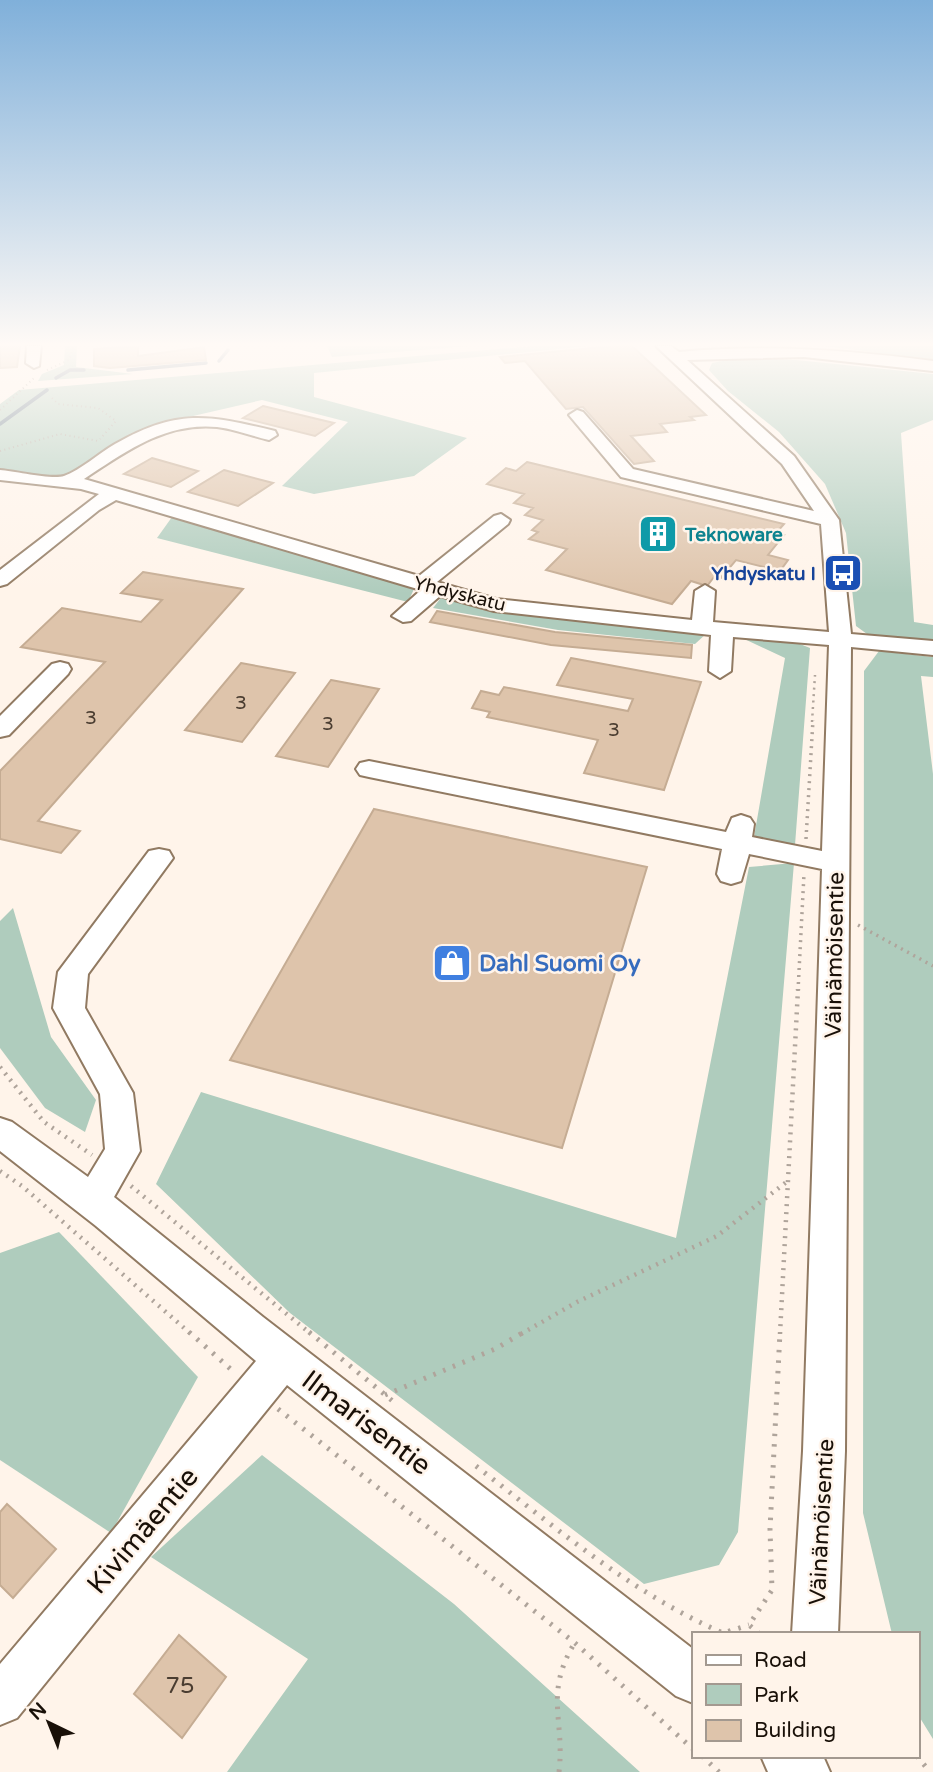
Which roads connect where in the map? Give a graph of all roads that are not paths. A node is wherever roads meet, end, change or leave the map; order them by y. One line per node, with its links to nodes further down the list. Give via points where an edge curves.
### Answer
1 (158, 429): 8 (street)
2 (244, 429): 5 (street)
3 (589, 429): 12 (street, via 626,473)
4 (755, 429): 12 (street, Väinämöisentie, via 789,460)
5 (269, 435)
6 (125, 467): 9 (street)
7 (0, 475): 8 (street, Yhdyskatu)
8 (67, 482): 9 (street, Yhdyskatu)
9 (90, 486): 10 (street, Yhdyskatu)
10 (114, 493): 13 (street); 14 (street, Yhdyskatu)
11 (501, 520): 14 (street)
12 (830, 520): 18 (street, Väinämöisentie)
13 (0, 580)
14 (429, 586): 16 (street); 17 (street, Yhdyskatu, via 494,604)
15 (705, 591): 17 (street)
16 (403, 616)
17 (712, 628): 18 (street, Yhdyskatu); 21 (street)
18 (829, 637): 19 (street, Yhdyskatu); 26 (street, Väinämöisentie)
19 (933, 648)
20 (60, 668): 22 (street)
21 (720, 671)
22 (0, 730)
23 (369, 769): 24 (street)
24 (739, 834): 26 (street); 27 (street)
25 (159, 858): 31 (street, via 73,972 69,1008 116,1093 123,1151)
26 (821, 860): 33 (street, Väinämöisentie, via 835,909 824,1451)
27 (731, 874)
28 (0, 1110): 30 (street, Ilmarisentie)
29 (0, 1132): 30 (street, Ilmarisentie)
30 (43, 1162): 31 (street, Ilmarisentie)
31 (102, 1185): 32 (street, Ilmarisentie)
32 (284, 1358): 34 (street, Ilmarisentie, via 567,1574); 35 (street, Kivimäentie)
33 (815, 1632)
34 (692, 1678)
35 (0, 1701)

